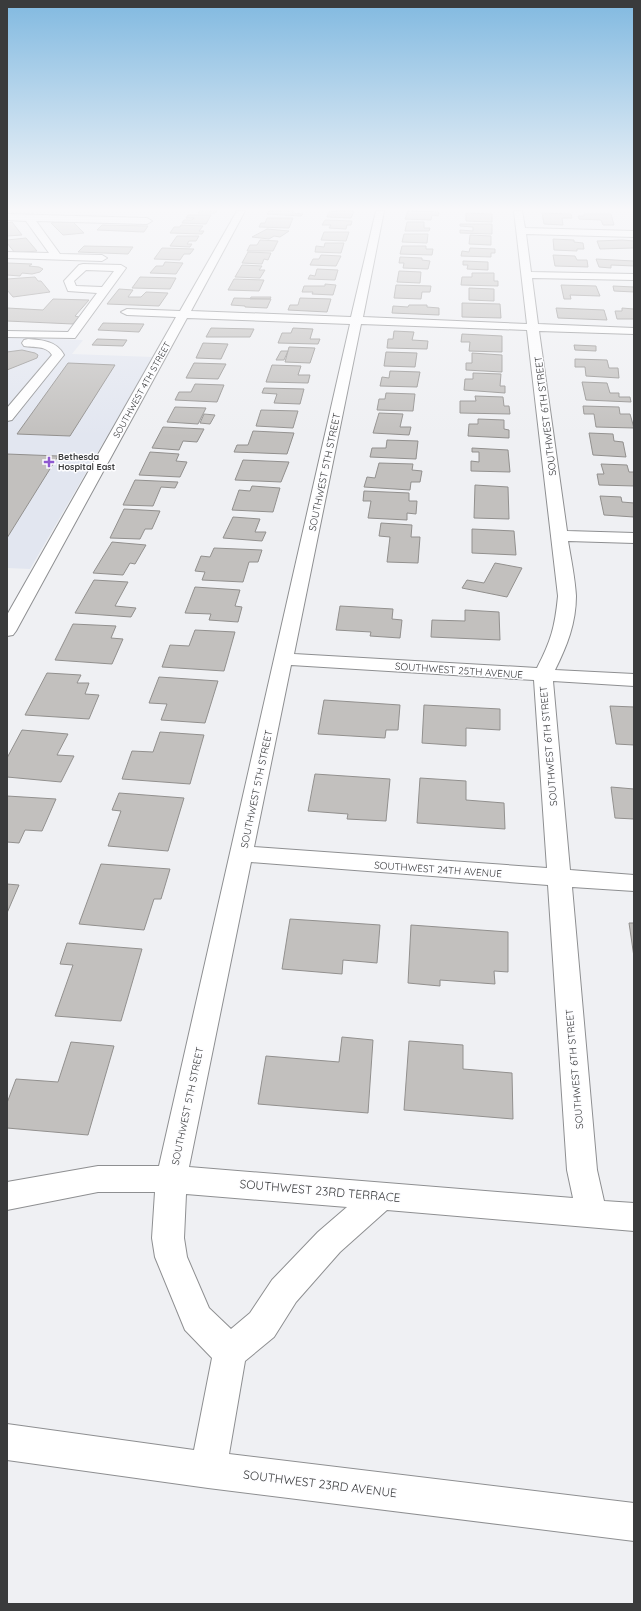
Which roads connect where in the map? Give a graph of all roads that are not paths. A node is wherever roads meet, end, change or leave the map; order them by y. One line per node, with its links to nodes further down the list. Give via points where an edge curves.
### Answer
1 (199, 286): 6 (street, SOUTHWEST 4TH STREET)
2 (364, 286): 7 (street, SOUTHWEST 5TH STREET)
3 (528, 286): 8 (street, SOUTHWEST 6TH STREET)
4 (105, 290): 10 (street, via 72,336)
5 (127, 312): 6 (street)
6 (184, 314): 7 (street); 15 (street, SOUTHWEST 4TH STREET)
7 (356, 321): 8 (street); 16 (street, SOUTHWEST 5TH STREET)
8 (534, 328): 9 (street); 13 (street, SOUTHWEST 6TH STREET)
9 (634, 331)
10 (7, 334)
11 (7, 342): 12 (street, via 44,345 57,351 58,355)
12 (7, 417)
13 (560, 536): 14 (street); 17 (street, SOUTHWEST 6TH STREET, via 567,596 564,624 558,644)
14 (634, 538)
15 (7, 631)
16 (284, 659): 17 (street, SOUTHWEST 25TH AVENUE); 19 (street, SOUTHWEST 5TH STREET)
17 (543, 675): 18 (street, SOUTHWEST 25TH AVENUE); 20 (street, SOUTHWEST 6TH STREET)
18 (634, 680)
19 (242, 854): 20 (street, SOUTHWEST 24TH AVENUE); 22 (street, SOUTHWEST 5TH STREET)
20 (559, 878): 21 (street, SOUTHWEST 24TH AVENUE); 25 (street, SOUTHWEST 6TH STREET, via 582,1170)
21 (634, 883)
22 (171, 1179): 23 (street, SOUTHWEST 23RD TERRACE, via 98,1179); 24 (street, SOUTHWEST 23RD TERRACE); 27 (street, SOUTHWEST 5TH STREET, via 168,1238 171,1257 197,1319)
23 (7, 1196)
24 (382, 1196): 25 (street, SOUTHWEST 23RD TERRACE); 27 (street, via 329,1242 284,1291 262,1325)
25 (592, 1214): 26 (street, SOUTHWEST 23RD TERRACE)
26 (634, 1217)
27 (230, 1352): 29 (street)
28 (7, 1442): 29 (street, SOUTHWEST 23RD AVENUE)
29 (208, 1470): 30 (street, SOUTHWEST 23RD AVENUE)
30 (634, 1522)

